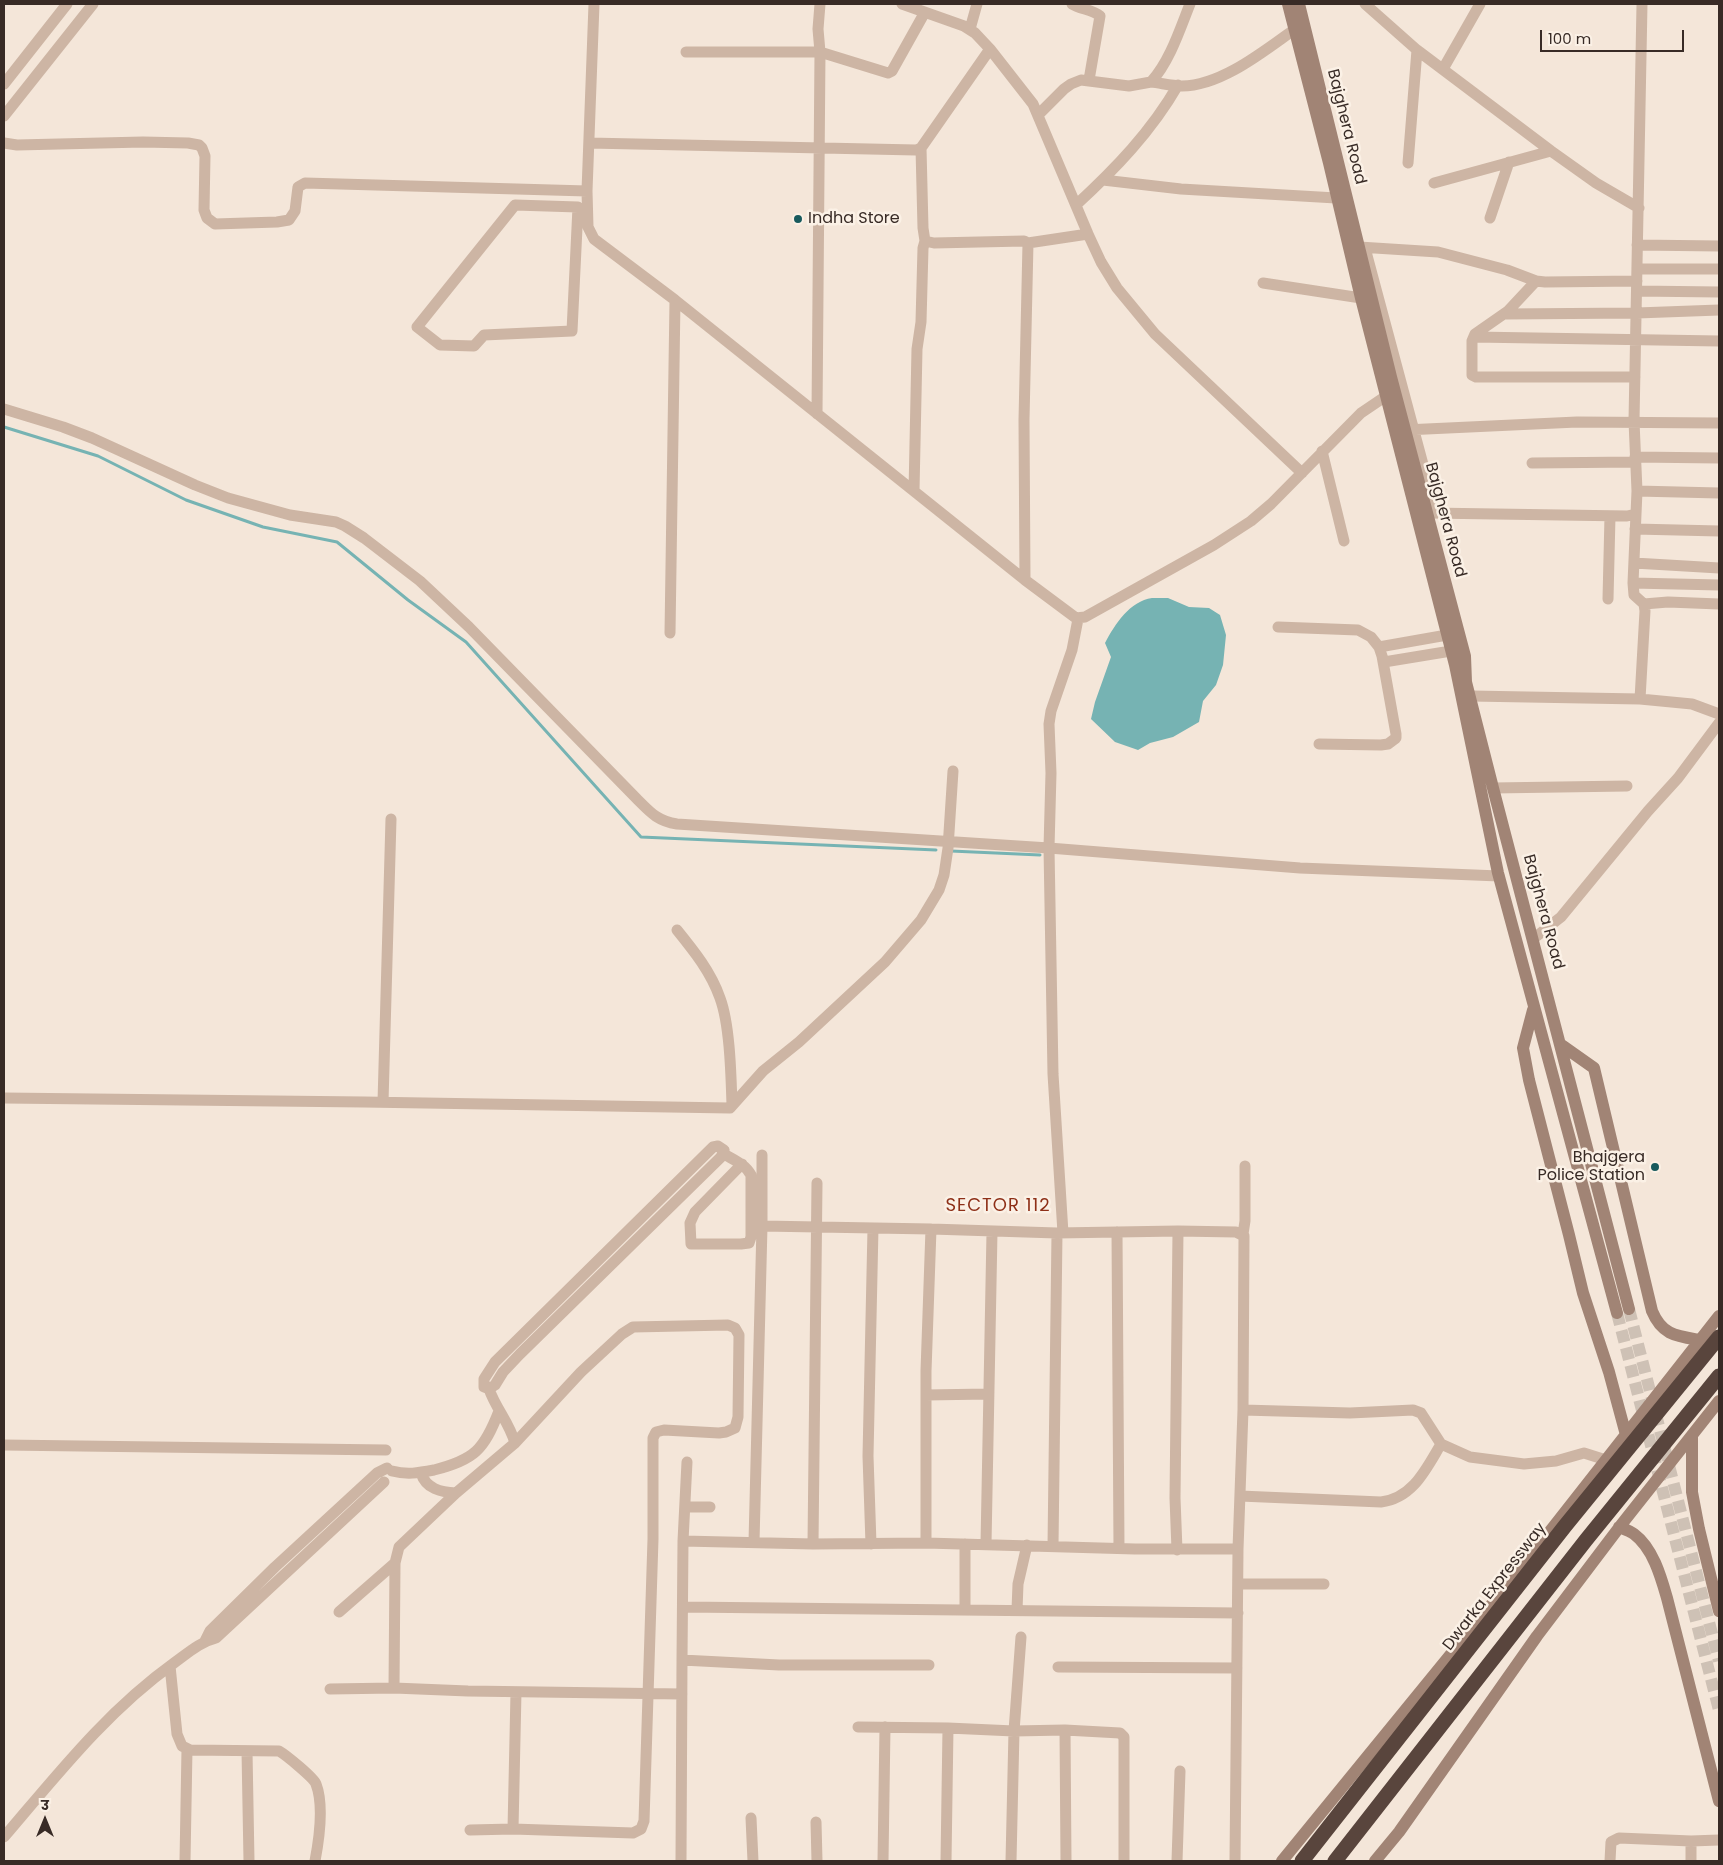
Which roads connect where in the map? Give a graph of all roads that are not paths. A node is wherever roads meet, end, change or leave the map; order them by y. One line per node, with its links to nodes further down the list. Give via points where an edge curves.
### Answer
1 (67, 4): 24 (street)
2 (92, 4): 27 (street)
3 (594, 4): 29 (street)
4 (820, 4): 20 (street)
5 (902, 4): 14 (street)
6 (977, 4): 15 (street)
7 (1072, 4): 22 (street, via 1100,16)
8 (1190, 4): 23 (street, via 1174,44)
9 (1288, 4): 16 (main road, Bajghera Road)
10 (1299, 4): 48 (main road, Bajghera Road)
11 (1365, 4): 18 (street)
12 (1480, 4): 21 (street)
13 (1642, 4): 40 (street)
14 (925, 12): 15 (street); 20 (street, via 891,73)
15 (970, 29): 17 (street)
16 (1295, 29): 25 (street, via 1222,75 1207,81); 38 (main road, Bajghera Road)
17 (990, 49): 26 (street, via 1022,88); 31 (street)
18 (1417, 50): 21 (street); 34 (street)
19 (686, 52): 20 (street)
20 (820, 52): 30 (street)
21 (1443, 70): 32 (street)
22 (1089, 80): 23 (street, via 1129,86); 26 (street, via 1071,84)
23 (1151, 82): 25 (street)
24 (4, 84)
25 (1178, 85): 35 (street, via 1153,125)
26 (1038, 115): 39 (street)
27 (4, 116)
28 (4, 143): 37 (street, via 17,146 143,142 199,145 205,156 204,210 211,222 220,225 289,220 295,211 298,187 305,183)
29 (589, 143): 30 (street); 37 (street)
30 (820, 147): 31 (street); 65 (street)
31 (921, 148): 44 (street)
32 (1552, 152): 33 (street); 40 (street)
33 (1509, 162): 36 (street); 41 (street)
34 (1408, 163)
35 (1103, 180): 38 (street, via 1181,189); 39 (street)
36 (1434, 183)
37 (588, 191): 42 (street)
38 (1336, 198): 54 (main road, Bajghera Road)
39 (1076, 205): 43 (street)
40 (1638, 208): 46 (street)
41 (1490, 218)
42 (583, 227): 42 (street, via 572,331 484,335 474,346 440,345 417,327 515,205 578,208); 55 (street, via 594,239)
43 (1088, 234): 45 (street); 73 (street, via 1117,288 1155,334)
44 (925, 241): 45 (street); 74 (street, via 917,349)
45 (1028, 243): 85 (street)
46 (1637, 246): 47 (street); 50 (street)
47 (1719, 246)
48 (1362, 248): 51 (street, via 1438,252); 63 (main road, Bajghera Road); 68 (street)
49 (1719, 269): 50 (street)
50 (1637, 280): 51 (street); 53 (street); 57 (street)
51 (1536, 281): 58 (street)
52 (1263, 283): 54 (street)
53 (1719, 292)
54 (1360, 298): 63 (main road, Bajghera Road)
55 (675, 300): 65 (street); 93 (street)
56 (1719, 310): 57 (street)
57 (1637, 313): 58 (street); 60 (street)
58 (1504, 314): 59 (street)
59 (1474, 337): 60 (street); 62 (street, via 1471,372 1476,377)
60 (1637, 338): 61 (street); 62 (street)
61 (1719, 341)
62 (1635, 377): 66 (street)
63 (1390, 393): 68 (main road, Bajghera Road); 69 (street, via 1361,412); 94 (main road, Bajghera Road)
64 (4, 409): 109 (street, via 63,426 228,498 290,515 336,522 364,538 420,581 469,627 660,820 677,824)
65 (817, 414): 74 (street)
66 (1634, 421): 67 (street); 68 (street); 71 (street)
67 (1719, 423)
68 (1410, 430): 77 (main road, Bajghera Road)
69 (1322, 451): 73 (street); 82 (street)
70 (1719, 458): 71 (street)
71 (1636, 460): 72 (street); 75 (street)
72 (1532, 463)
73 (1302, 473): 91 (street, via 1261,513 1214,545)
74 (914, 491): 85 (street)
75 (1637, 491): 76 (street); 78 (street)
76 (1719, 493)
77 (1431, 513): 79 (street); 98 (main road, Bajghera Road, via 1465,656 1466,682)
78 (1636, 514): 79 (street); 80 (street)
79 (1610, 516): 88 (street)
80 (1635, 529): 81 (street); 83 (street)
81 (1719, 531)
82 (1344, 541)
83 (1634, 563): 84 (street); 86 (street)
84 (1719, 568)
85 (1025, 580): 91 (street)
86 (1633, 583): 87 (street); 89 (street, via 1634,595)
87 (1719, 585)
88 (1608, 598)
89 (1644, 604): 90 (street); 99 (street)
90 (1719, 604)
91 (1078, 619): 110 (street, via 1072,650 1049,718)
92 (1278, 626): 95 (street, via 1358,630 1371,637)
93 (670, 633)
94 (1447, 635): 95 (street); 96 (main road, Bajghera Road)
95 (1379, 647): 97 (street)
96 (1451, 651): 97 (street); 108 (main road, Bajghera Road)
97 (1384, 662): 102 (street, via 1396,738 1381,745)
98 (1471, 696): 99 (street); 105 (main road, Bajghera Road)
99 (1640, 699): 100 (street, via 1684,702)
100 (1719, 714)
101 (1719, 723): 113 (street, via 1678,778 1561,917)
102 (1318, 744)
103 (953, 770): 109 (street)
104 (1627, 786): 105 (street)
105 (1493, 788): 107 (main road, Bajghera Road)
106 (391, 818): 117 (street)
107 (1506, 834): 108 (main road); 113 (main road, Bajghera Road)
108 (1490, 835): 111 (main road, Bajghera Road)
109 (949, 842): 110 (street); 118 (street, via 939,890 914,929 885,962 800,1042 763,1071)
110 (1049, 848): 111 (street, via 1300,868); 130 (street)
111 (1499, 876): 114 (main road, Bajghera Road)
112 (677, 930): 118 (street, via 705,966 722,1005)
113 (1533, 938): 115 (main road, Bajghera Road)
114 (1534, 1008): 115 (main road, Bajghera Road, via 1623,1311); 141 (main road, via 1523,1048 1529,1080 1583,1293)
115 (1560, 1044): 134 (main road, via 1594,1068 1657,1322 1678,1337)
116 (4, 1098): 117 (street)
117 (384, 1102): 118 (street, via 730,1108)
118 (732, 1105)
119 (762, 1155): 123 (street)
120 (742, 1164): 120 (street, via 750,1172 752,1181 749,1242 691,1244 690,1223 695,1212); 140 (street, via 724,1154 722,1148 713,1147 531,1335 490,1367 484,1387 489,1389)
121 (1244, 1166): 131 (street)
122 (817, 1183): 124 (street)
123 (762, 1226): 124 (street); 158 (street)
124 (817, 1227): 125 (street); 160 (street)
125 (873, 1228): 126 (street); 161 (street, via 868,1456)
126 (931, 1229): 128 (street); 137 (street)
127 (1178, 1231): 129 (street); 131 (street); 168 (street)
128 (992, 1232): 130 (street); 136 (street)
129 (1117, 1232): 130 (street); 166 (street)
130 (1060, 1233): 165 (street)
131 (1243, 1234): 139 (street)
132 (1719, 1316): 134 (main road)
133 (1719, 1337): 219 (highway, Dwarka Expressway, bridge, via 1565,1526)
134 (1700, 1340): 141 (main road)
135 (1719, 1376): 220 (highway, bridge)
136 (988, 1394): 137 (street); 163 (street)
137 (926, 1395): 159 (street)
138 (1719, 1401): 142 (main road)
139 (1243, 1410): 144 (street, via 1350,1413 1414,1410 1422,1413); 152 (street)
140 (499, 1411): 143 (street); 149 (street, via 492,1430 470,1457 458,1464)
141 (1626, 1435): 147 (main road)
142 (1692, 1435): 156 (main road); 175 (main road, via 1692,1492)
143 (515, 1442): 151 (street); 187 (street, via 581,1372 628,1329 638,1326 716,1325 728,1326 737,1332 738,1417 735,1428 719,1433 664,1430 656,1432 653,1438)
144 (1441, 1444): 147 (street, via 1470,1457 1524,1464 1556,1461 1584,1452); 152 (street, via 1412,1488 1394,1500)
145 (4, 1445): 146 (street)
146 (386, 1450)
147 (1606, 1460): 218 (main road)
148 (687, 1462): 154 (street)
149 (421, 1473): 151 (street, via 428,1485 444,1493); 153 (street, via 389,1469 377,1473)
150 (384, 1482): 153 (street)
151 (456, 1493): 169 (street, via 399,1547)
152 (1240, 1496): 167 (street)
153 (356, 1500): 181 (street, via 275,1567 210,1631 205,1641)
154 (685, 1507): 155 (street); 157 (street)
155 (710, 1507)
156 (1619, 1527): 197 (main road, via 1633,1533 1643,1543 1659,1575); 221 (main road)
157 (683, 1541): 158 (street); 172 (street)
158 (754, 1542): 160 (street)
159 (926, 1543): 161 (street); 162 (street)
160 (812, 1544): 161 (street)
161 (871, 1544)
162 (965, 1544): 163 (street); 173 (street)
163 (986, 1544): 164 (street)
164 (1027, 1545): 165 (street); 174 (street)
165 (1053, 1546): 166 (street)
166 (1119, 1548): 168 (street)
167 (1238, 1549): 168 (street); 170 (street)
168 (1177, 1550)
169 (395, 1562): 176 (street); 184 (street)
170 (1238, 1584): 171 (street); 177 (street)
171 (1324, 1584)
172 (684, 1607): 173 (street); 179 (street)
173 (965, 1609): 174 (street)
174 (1017, 1610): 177 (street)
175 (1719, 1611)
176 (339, 1612)
177 (1238, 1613): 183 (street)
178 (1022, 1637): 193 (street)
179 (682, 1660): 180 (street, via 779,1665); 188 (street)
180 (929, 1665)
181 (170, 1666): 194 (street, via 177,1734 179,1743); 202 (street, via 102,1724)
182 (1058, 1667): 183 (street)
183 (1237, 1668): 217 (street)
184 (394, 1688): 185 (street); 186 (street)
185 (330, 1689)
186 (516, 1692): 187 (street); 200 (street)
187 (647, 1694): 188 (street); 200 (street, via 644,1821 641,1829 633,1833)
188 (682, 1694): 208 (street)
189 (858, 1727): 190 (street)
190 (885, 1727): 191 (street); 211 (street)
191 (948, 1728): 193 (street); 212 (street)
192 (1065, 1730): 193 (street); 214 (street); 215 (street, via 1118,1732 1124,1737)
193 (1014, 1731): 213 (street)
194 (187, 1749): 195 (street); 205 (street)
195 (247, 1751): 206 (street); 207 (street, via 279,1751 314,1781 320,1806)
196 (1180, 1771): 216 (street)
197 (1719, 1801)
198 (751, 1818): 209 (street)
199 (816, 1822): 210 (street)
200 (513, 1829): 201 (street)
201 (470, 1830)
202 (4, 1837)
203 (1719, 1840): 204 (street)
204 (1691, 1841): 222 (street, via 1619,1838 1611,1842); 223 (street)
205 (185, 1861)
206 (249, 1861)
207 (315, 1861)
208 (681, 1861)
209 (753, 1861)
210 (817, 1861)
211 (883, 1861)
212 (946, 1861)
213 (1011, 1861)
214 (1066, 1861)
215 (1124, 1861)
216 (1177, 1861)
217 (1235, 1861)
218 (1284, 1861)
219 (1302, 1861)
220 (1335, 1861)
221 (1375, 1861)
222 (1610, 1861)
223 (1691, 1861)

